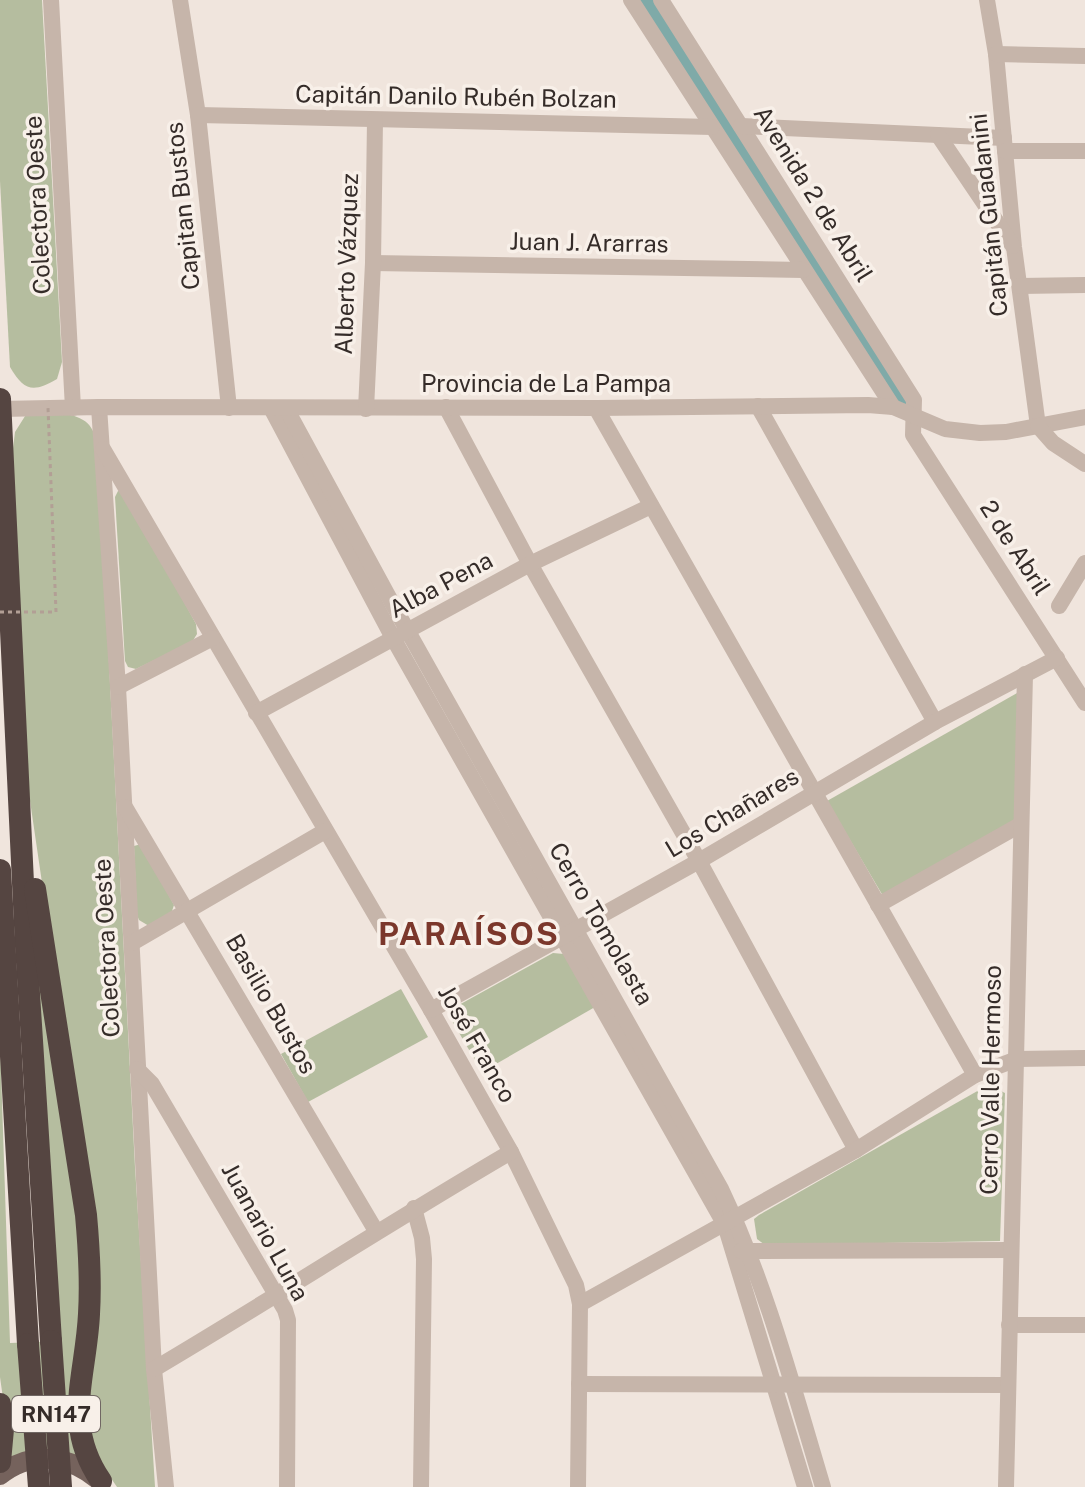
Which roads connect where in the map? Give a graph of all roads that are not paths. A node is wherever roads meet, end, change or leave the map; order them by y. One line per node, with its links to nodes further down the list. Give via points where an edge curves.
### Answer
1 (51, 0): 25 (street, Colectora Oeste)
2 (180, 0): 8 (street, Capitan Bustos)
3 (631, 0): 11 (street, Avenida 2 de Abril)
4 (661, 0): 10 (street, Avenida 2 de Abril)
5 (987, 0): 6 (street, Capitán Guadanini)
6 (996, 54): 7 (street); 13 (street, Capitán Guadanini)
7 (1085, 56)
8 (198, 115): 9 (street, Capitán Danilo Rubén Bolzan); 26 (street, Capitan Bustos)
9 (375, 120): 11 (street, Capitán Danilo Rubén Bolzan); 16 (street, Alberto Vázquez)
10 (741, 126): 12 (street); 31 (street, Avenida 2 de Abril, via 914,400)
11 (712, 127): 17 (street, Avenida 2 de Abril)
12 (938, 135): 13 (street); 15 (street)
13 (1004, 145): 14 (street); 15 (street, Capitán Guadanini)
14 (1085, 151)
15 (1014, 247): 19 (street, Capitán Guadanini)
16 (373, 263): 17 (street, Juan J. Ararras); 30 (street, Alberto Vázquez)
17 (803, 270): 24 (street, Avenida 2 de Abril)
18 (1085, 285): 19 (street)
19 (1020, 286): 33 (street, Capitán Guadanini)
20 (0, 399): 29 (highway, RN147)
21 (758, 406): 24 (street, Provincia de La Pampa); 28 (street, Provincia de La Pampa); 47 (street)
22 (99, 407): 25 (street, Provincia de La Pampa); 26 (street, Provincia de La Pampa); 34 (street, Colectora Oeste)
23 (446, 407): 28 (street, Provincia de La Pampa); 30 (street, Provincia de La Pampa); 38 (street)
24 (893, 407): 31 (street, Provincia de La Pampa)
25 (73, 408): 29 (street, Provincia de La Pampa)
26 (229, 408): 27 (street, Provincia de La Pampa)
27 (279, 408): 30 (street, Provincia de La Pampa); 40 (street, Cerro Tomolasta)
28 (596, 408): 36 (street)
29 (1, 409): 48 (highway, RN147)
30 (366, 409)
31 (913, 417): 33 (street, Provincia de La Pampa, via 945,429 980,433); 42 (street, 2 de Abril, via 913,435)
32 (1085, 417): 33 (street, Provincia de La Pampa)
33 (1038, 426): 35 (street)
34 (103, 449): 41 (street, José Franco); 44 (street, Colectora Oeste)
35 (1085, 464)
36 (651, 506): 38 (street, Alba Pena); 49 (street)
37 (1085, 563): 39 (street)
38 (530, 564): 40 (street, Alba Pena); 53 (street)
39 (1059, 606)
40 (400, 634): 46 (street, Alba Pena); 57 (street, Cerro Tomolasta)
41 (213, 638): 44 (street); 46 (street, José Franco)
42 (1057, 658): 43 (street, Los Chañares); 45 (street, 2 de Abril)
43 (1025, 674): 47 (street, Los Chañares); 51 (street, Cerro Valle Hermoso)
44 (118, 687): 50 (street, Colectora Oeste)
45 (1085, 703)
46 (256, 713): 52 (street, José Franco)
47 (935, 722): 49 (street, Los Chañares)
48 (17, 754): 82 (highway, via 86,1215 90,1313 77,1421 86,1456); 84 (highway, RN147, bridge)
49 (813, 793): 53 (street, Los Chañares); 55 (street)
50 (123, 802): 56 (street, Basilio Bustos); 58 (street, Colectora Oeste)
51 (1020, 825): 55 (street); 61 (street, Cerro Valle Hermoso)
52 (325, 831): 56 (street); 59 (street, José Franco)
53 (699, 861): 57 (street, Los Chañares); 64 (street)
54 (0, 870): 83 (highway, RN147, bridge)
55 (878, 905): 63 (street)
56 (189, 911): 58 (street); 68 (street, Basilio Bustos)
57 (569, 933): 59 (street, Los Chañares); 67 (street, Cerro Tomolasta)
58 (132, 943): 62 (street, Colectora Oeste)
59 (431, 1010): 65 (street, José Franco)
60 (1085, 1058): 61 (street)
61 (1017, 1059): 63 (street); 69 (street, Cerro Valle Hermoso)
62 (137, 1069): 71 (street, Juanario Luna, via 152,1084); 75 (street, Colectora Oeste)
63 (975, 1075): 64 (street)
64 (856, 1150): 67 (street)
65 (511, 1152): 66 (street); 72 (street, José Franco, via 576,1285)
66 (414, 1208): 68 (street); 87 (street, via 424,1259)
67 (730, 1222): 70 (street, Cerro Tomolasta); 72 (street)
68 (376, 1231): 71 (street)
69 (1011, 1250): 70 (street); 73 (street, Cerro Valle Hermoso)
70 (741, 1251): 78 (street, Cerro Tomolasta)
71 (278, 1296): 75 (street); 86 (street, Juanario Luna, via 288,1320)
72 (580, 1304): 76 (street, José Franco)
73 (1009, 1325): 74 (street); 77 (street, Cerro Valle Hermoso)
74 (1085, 1325)
75 (154, 1369): 85 (street, Colectora Oeste)
76 (579, 1384): 78 (street); 88 (street, José Franco)
77 (1007, 1385): 78 (street); 91 (street, Cerro Valle Hermoso)
78 (784, 1386): 89 (street, Cerro Tomolasta); 90 (street, Cerro Tomolasta)
79 (0, 1404): 80 (highway)
80 (0, 1462)
81 (0, 1475): 82 (main road, via 19,1463 54,1458 79,1466)
82 (103, 1484)
83 (39, 1487)
84 (61, 1487)
85 (166, 1487)
86 (287, 1487)
87 (421, 1487)
88 (578, 1487)
89 (805, 1487)
90 (823, 1487)
91 (1006, 1487)

